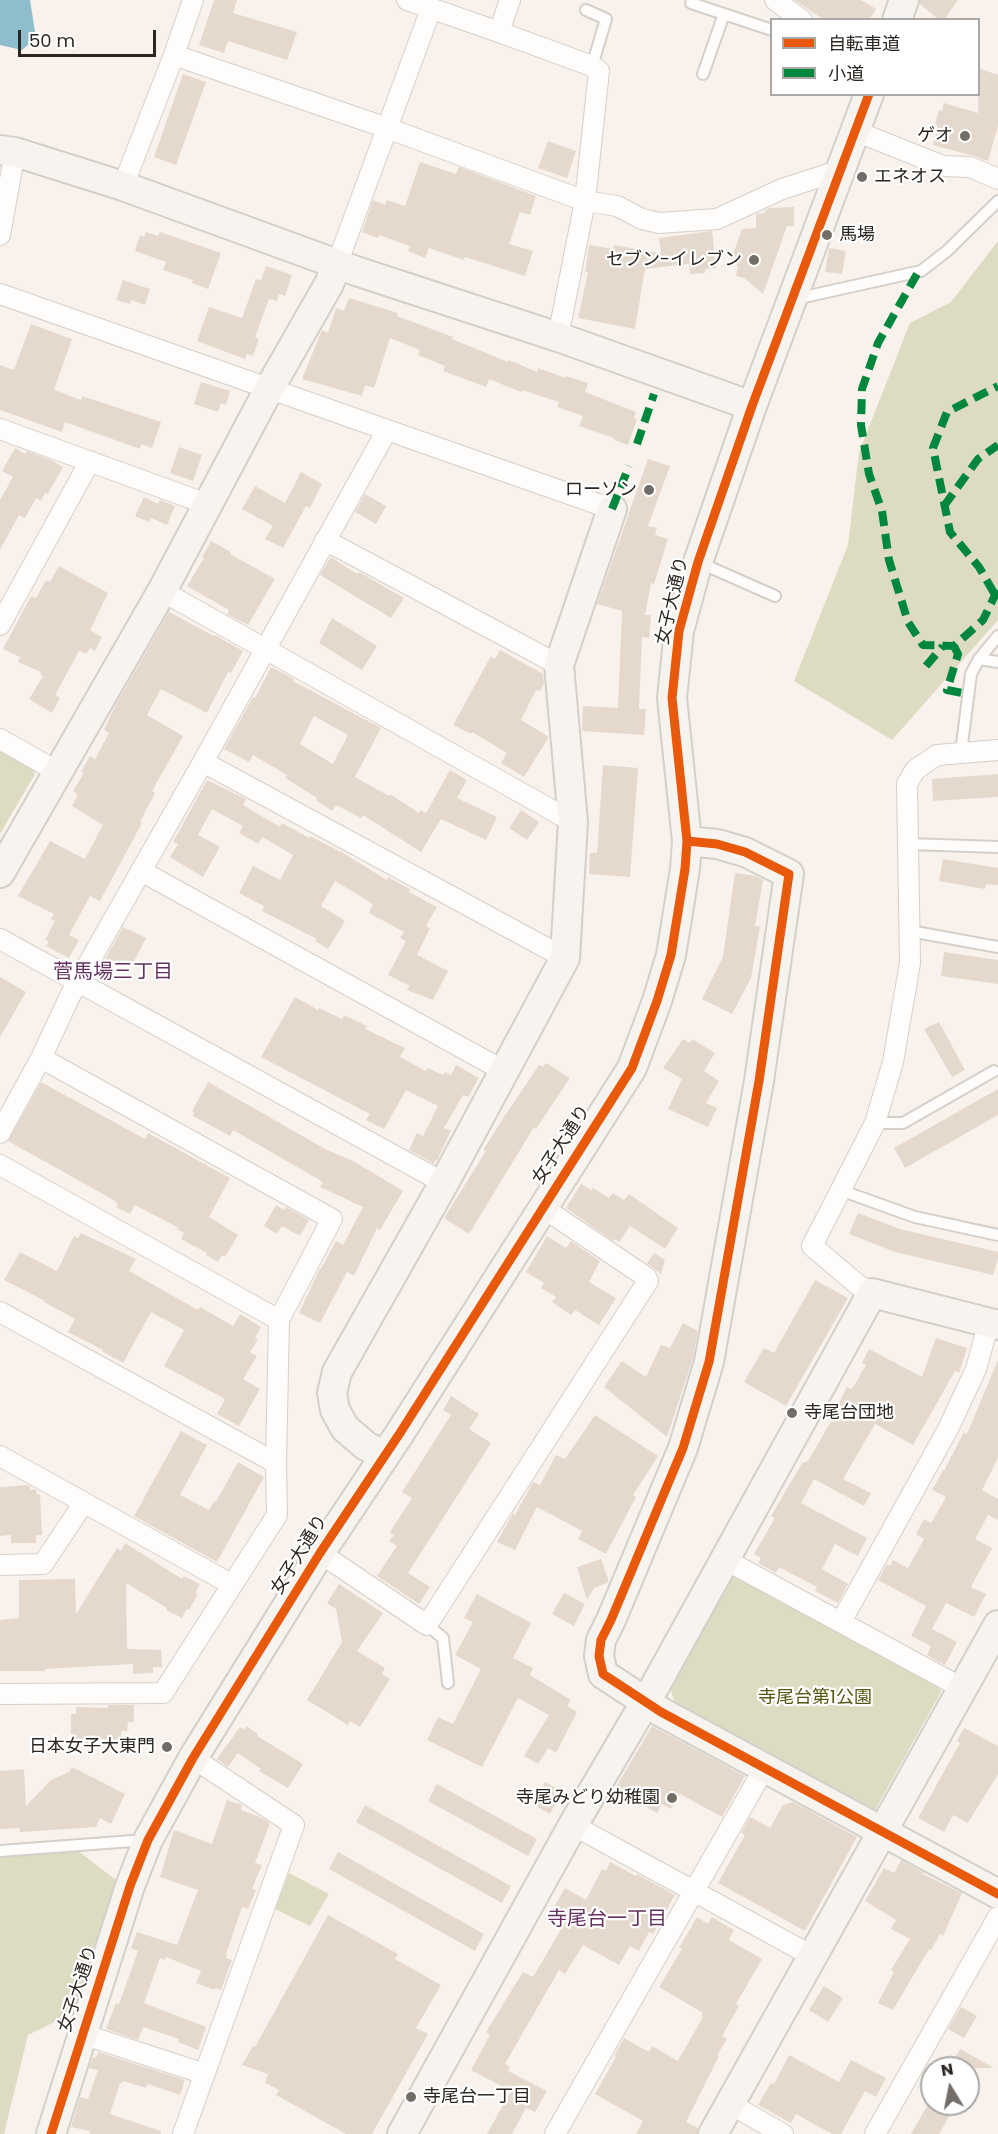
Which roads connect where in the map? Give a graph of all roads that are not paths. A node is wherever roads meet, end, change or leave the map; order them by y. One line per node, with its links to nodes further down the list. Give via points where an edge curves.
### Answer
1 (193, 0): 14 (street)
2 (407, 0): 7 (street)
3 (510, 0): 13 (street)
4 (775, 0): 10 (street)
5 (904, 0): 11 (street)
6 (691, 3): 9 (lane)
7 (431, 9): 13 (street); 18 (street)
8 (586, 10): 15 (lane, via 606,19)
9 (724, 14): 12 (lane); 16 (lane)
10 (799, 18)
11 (898, 18)
12 (770, 30)
13 (499, 32): 15 (street)
14 (174, 55): 18 (street); 23 (street)
15 (592, 66): 24 (street, via 599,71)
16 (703, 74)
17 (868, 96): 19 (street, 女子大通り)
18 (387, 128): 24 (street); 27 (street)
19 (855, 131): 21 (street, 女子大通り); 22 (street, via 943,166 970,167)
20 (8, 151): 23 (street); 26 (street)
21 (842, 170): 24 (street, via 782,189 717,219 659,223 617,206); 29 (street, 女子大通り)
22 (998, 179)
23 (123, 186): 27 (street)
24 (585, 201): 30 (street)
25 (998, 201): 29 (lane, via 921,272)
26 (0, 235)
27 (337, 264): 30 (street); 31 (street)
28 (0, 294): 31 (street)
29 (793, 300): 32 (street, 女子大通り)
30 (558, 338): 32 (street)
31 (269, 389): 34 (street); 36 (street)
32 (752, 406): 39 (street, 女子大通り)
33 (0, 429): 35 (street)
34 (387, 430): 37 (street); 38 (street)
35 (90, 460): 36 (street); 42 (street)
36 (207, 504): 40 (street)
37 (612, 509): 47 (street)
38 (326, 540): 44 (street); 47 (street)
39 (698, 562): 41 (lane); 54 (street, 女子大通り, via 679,631 672,698)
40 (162, 591): 44 (street); 52 (street)
41 (776, 596)
42 (0, 625)
43 (998, 636): 45 (lane)
44 (265, 650): 51 (street); 53 (street)
45 (979, 658): 46 (lane); 50 (lane, via 971,674)
46 (998, 662)
47 (559, 665): 53 (street)
48 (0, 739): 52 (street)
49 (998, 750): 50 (street)
50 (961, 752): 55 (street, via 937,755 915,770 907,784)
51 (203, 762): 57 (street); 62 (street)
52 (58, 772): 58 (street)
53 (573, 822): 62 (street)
54 (687, 841): 72 (street, 女子大通り, via 670,955 632,1068); 92 (street, via 717,843 745,852 789,874 759,1081 709,1362 683,1448 601,1640 603,1674)
55 (909, 844): 56 (lane); 59 (street)
56 (998, 847)
57 (141, 871): 63 (street); 65 (street)
58 (0, 873)
59 (910, 931): 61 (lane); 67 (street, via 910,963 893,1062)
60 (0, 939): 63 (street)
61 (998, 947)
62 (565, 957): 65 (street)
63 (78, 982): 64 (street); 70 (street)
64 (41, 1058): 68 (street); 76 (street, via 332,1219)
65 (504, 1071): 70 (street)
66 (994, 1071): 67 (lane, via 903,1123)
67 (875, 1123): 71 (street)
68 (0, 1133)
69 (0, 1165): 76 (street)
70 (444, 1182): 78 (street, via 337,1371 332,1393 335,1410 345,1428)
71 (840, 1190): 73 (lane, via 915,1217); 74 (street, via 812,1246)
72 (542, 1207): 78 (street, 女子大通り); 87 (street, via 648,1281)
73 (998, 1235)
74 (872, 1293): 77 (street); 83 (street)
75 (0, 1312): 80 (street)
76 (279, 1320): 80 (street)
77 (994, 1324): 86 (street, via 948,1429)
78 (384, 1455): 82 (street, 女子大通り)
79 (0, 1456): 81 (street)
80 (276, 1463): 85 (street, via 277,1515)
81 (83, 1504): 84 (street, via 43,1564); 85 (street)
82 (320, 1552): 87 (street); 93 (street, 女子大通り)
83 (724, 1559): 86 (street); 92 (street)
84 (0, 1566)
85 (231, 1584): 91 (street, via 163,1694)
86 (841, 1622): 90 (street)
87 (427, 1625): 89 (lane, via 443,1638)
88 (998, 1625): 90 (street)
89 (448, 1683)
90 (962, 1688): 96 (street)
91 (0, 1694)
92 (645, 1702): 94 (street); 95 (street)
93 (193, 1758): 97 (street, 女子大通り); 104 (street, via 294,1825)
94 (765, 1767): 96 (street); 99 (street)
95 (573, 1825): 99 (street); 108 (street)
96 (883, 1832): 100 (street); 102 (street)
97 (148, 1840): 98 (lane); 103 (street, 女子大通り)
98 (0, 1851)
99 (693, 1891): 102 (street); 109 (street)
100 (998, 1894)
101 (998, 1917): 112 (street)
102 (812, 1956): 105 (street)
103 (82, 2034): 104 (street); 106 (street, 女子大通り)
104 (205, 2074): 107 (street)
105 (730, 2104): 110 (street); 111 (street)
106 (51, 2134)
107 (183, 2134)
108 (402, 2134)
109 (555, 2134)
110 (713, 2134)
111 (783, 2134)
112 (875, 2134)

